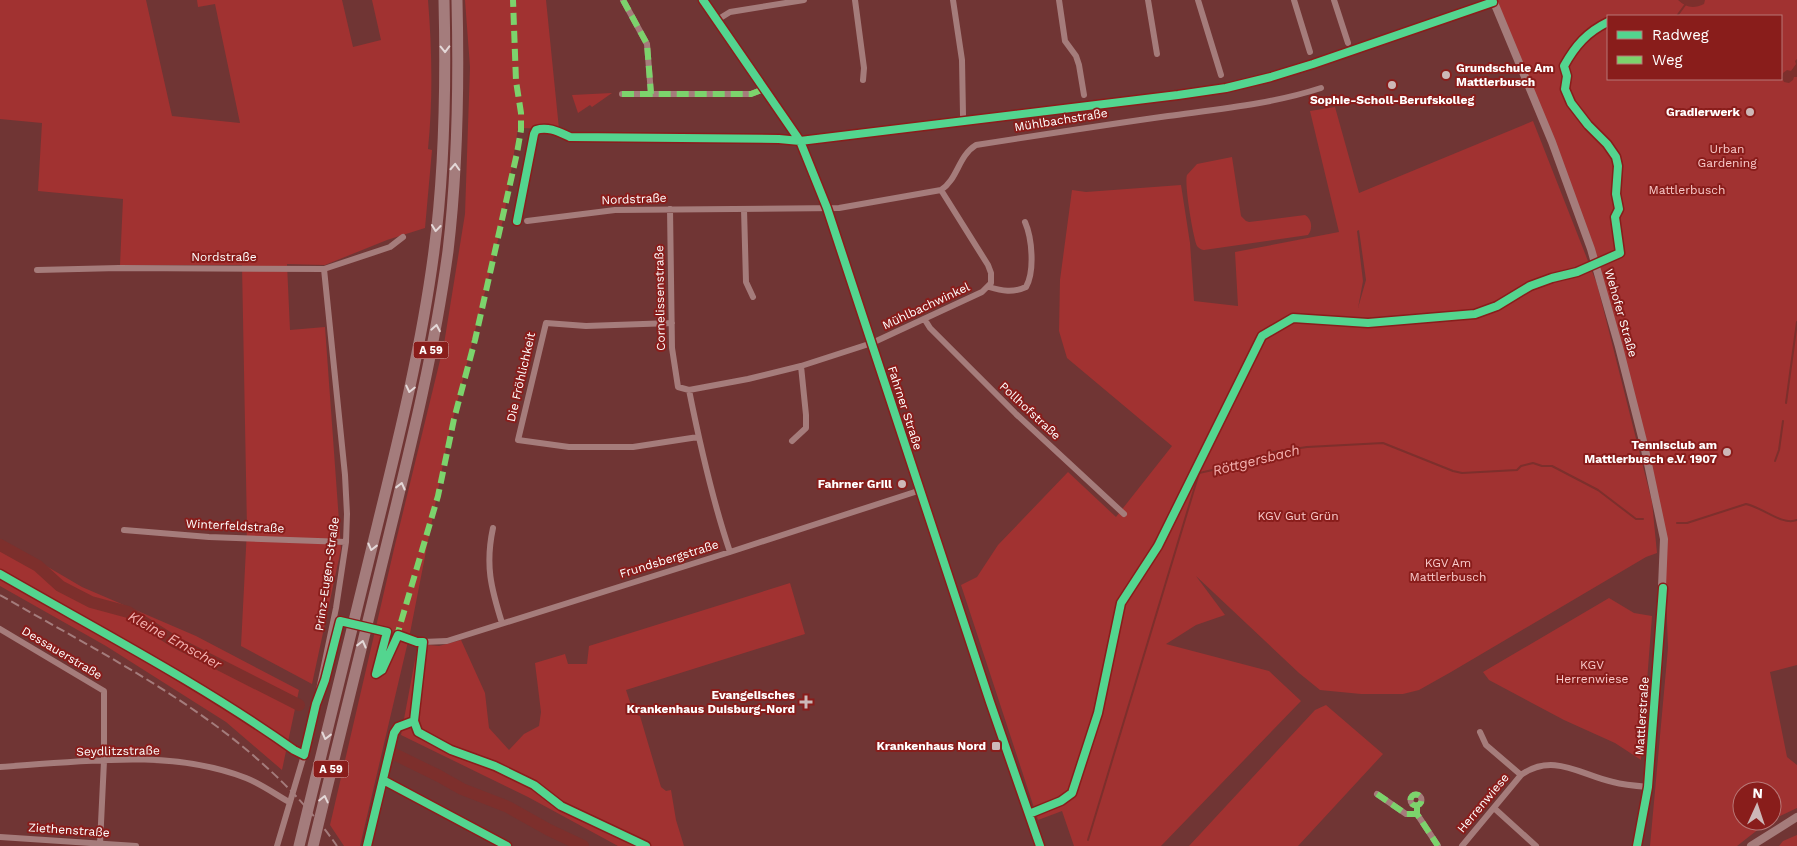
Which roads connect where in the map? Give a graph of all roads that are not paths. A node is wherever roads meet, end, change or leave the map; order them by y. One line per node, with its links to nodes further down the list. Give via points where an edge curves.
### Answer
1 (444, 0): 66 (highway, A 59, one-way to 66, via 445,121 438,213 426,304 394,460)
2 (457, 0): 70 (highway, A 59, one-way to 2, via 406,464 440,304 456,149)
3 (623, 0): 23 (street, via 647,44)
4 (703, 0): 14 (street, Fahrner Straße)
5 (804, 0): 14 (street, via 730,12)
6 (855, 0): 19 (street)
7 (953, 0): 25 (street, via 962,60)
8 (1059, 0): 24 (street, via 1065,42 1076,56)
9 (1148, 0): 17 (street)
10 (1198, 0): 18 (street)
11 (1294, 0): 16 (street)
12 (1334, 0): 15 (street)
13 (1493, 0): 50 (street, Wehofer Straße, via 1534,95 1591,249 1658,506 1664,539)
14 (717, 20): 21 (street, Fahrner Straße)
15 (1348, 44)
16 (1310, 52)
17 (1157, 54)
18 (1221, 75)
19 (863, 80)
20 (1321, 88): 26 (street, Mühlbachstraße, via 1255,104 976,145 965,153 950,182)
21 (764, 89): 23 (street, via 751,94); 27 (street, Fahrner Straße, via 800,141)
22 (622, 94): 23 (street)
23 (651, 94)
24 (1084, 95)
25 (963, 114)
26 (942, 190): 27 (street); 35 (street, Mühlbachwinkel, via 988,265 992,278)
27 (828, 208): 29 (street, Nordstraße); 39 (street, Fahrner Straße)
28 (670, 209): 29 (street, Nordstraße); 30 (street, Nordstraße, via 608,211); 38 (street, Cornelissenstraße)
29 (744, 209): 36 (street, via 746,282)
30 (527, 221)
31 (1026, 222): 35 (street, Mühlbachwinkel, via 1031,246 1026,286 1011,291)
32 (403, 237): 34 (street, Nordstraße, via 390,247)
33 (38, 270): 34 (street, Nordstraße)
34 (324, 270): 48 (street, Prinz-Eugen-Straße, via 344,475)
35 (989, 287): 37 (street, Mühlbachwinkel)
36 (753, 297)
37 (925, 320): 39 (street, Mühlbachwinkel); 45 (street, Pollhofstraße, via 1016,414)
38 (672, 323): 41 (street, Cornelissenstraße, via 678,387); 42 (street, Die Fröhlichkeit, via 586,326 546,323 518,440 569,447 633,447)
39 (872, 343): 40 (street, Mühlbachwinkel); 44 (street, Fahrner Straße)
40 (801, 366): 41 (street, Mühlbachwinkel); 43 (street, via 806,428)
41 (689, 390): 42 (street)
42 (698, 437): 49 (street)
43 (792, 441)
44 (920, 490): 49 (street, Frundsbergstraße); 71 (street, Fahrner Straße)
45 (1124, 514)
46 (493, 528): 51 (street, via 489,549 491,588)
47 (124, 530): 48 (street, Winterfeldstraße)
48 (346, 542): 60 (street, Prinz-Eugen-Straße, via 316,704)
49 (730, 552): 51 (street, Frundsbergstraße)
50 (1663, 588): 58 (street, Mattlerstraße)
51 (502, 623): 53 (street, Frundsbergstraße, via 447,641)
52 (0, 629): 55 (street, Dessauerstraße, via 104,691)
53 (423, 642)
54 (1480, 732): 57 (street, Herrenwiese, via 1486,745)
55 (104, 761): 56 (street, Seydlitzstraße); 60 (street, Seydlitzstraße, via 166,761 228,772); 67 (street)
56 (0, 767)
57 (1521, 775): 58 (street, Herrenwiese, via 1542,765 1560,765 1613,782); 62 (street, Herrenwiese)
58 (1648, 787): 75 (street, Mattlerstraße)
59 (1377, 794): 63 (street, via 1406,814)
60 (289, 802): 69 (street, Prinz-Eugen-Straße)
61 (1416, 806): 63 (street)
62 (1494, 808): 73 (street, Herrenwiese); 74 (street)
63 (1418, 814): 72 (street)
64 (1796, 817): 76 (street)
65 (0, 837): 67 (street, Ziethenstraße)
66 (299, 843)
67 (100, 844): 68 (street, Ziethenstraße)
68 (136, 846)
69 (277, 846)
70 (313, 846)
71 (1040, 846)
72 (1438, 846)
73 (1462, 846)
74 (1536, 846)
75 (1637, 846)
76 (1751, 846)

